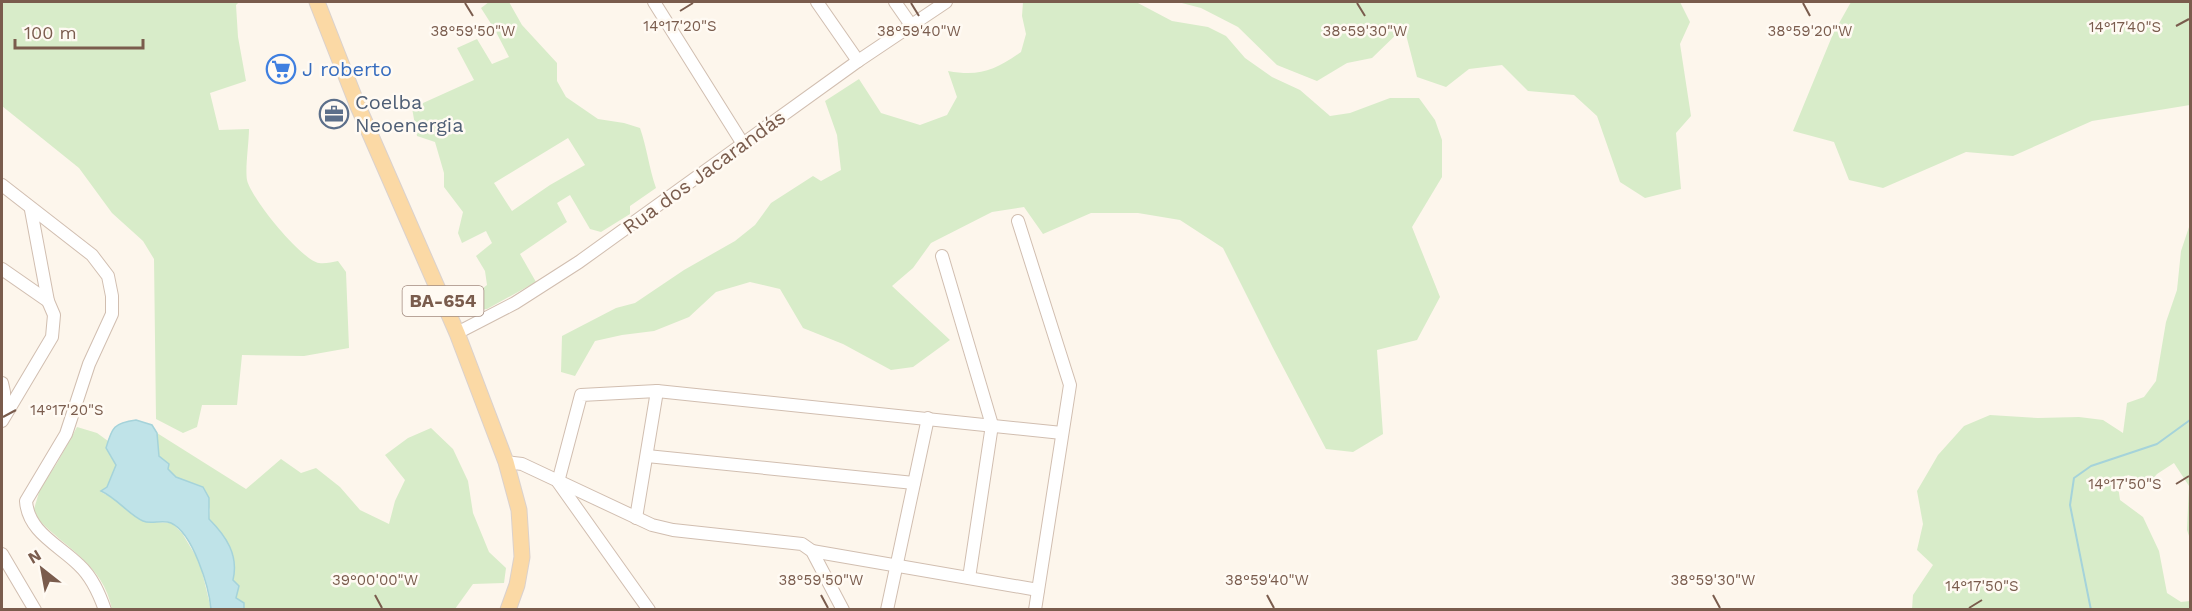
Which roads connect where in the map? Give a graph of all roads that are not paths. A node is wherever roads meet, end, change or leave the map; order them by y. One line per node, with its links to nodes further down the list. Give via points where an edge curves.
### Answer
1 (317, 2): 15 (main road, BA-654)
2 (654, 2): 8 (street)
3 (817, 2): 7 (street)
4 (895, 2): 6 (street)
5 (946, 2): 6 (street, Rua dos Jacarandás)
6 (911, 25): 7 (street, Rua dos Jacarandás)
7 (858, 61): 8 (street, Rua dos Jacarandás)
8 (743, 144): 15 (street, Rua dos Jacarandás, via 579,262 515,303)
9 (2, 185): 10 (street)
10 (32, 210): 14 (street); 33 (street, via 92,255 108,276 112,296 112,314 89,364 66,434 26,501 29,518 88,574)
11 (1018, 221): 21 (street, via 1070,385)
12 (942, 256): 20 (street)
13 (2, 269): 14 (street)
14 (48, 301): 19 (street, via 54,315 52,337)
15 (457, 333): 23 (main road, BA-654)
16 (2, 383): 19 (street)
17 (657, 391): 18 (street); 22 (street); 24 (street, via 580,395)
18 (928, 417): 20 (street); 25 (street)
19 (3, 419)
20 (992, 425): 21 (street); 30 (street)
21 (1062, 433): 31 (street)
22 (646, 456): 25 (street); 26 (street)
23 (506, 462): 24 (street, via 522,464); 34 (main road, BA-654, via 519,510 522,557)
24 (558, 482): 26 (street); 35 (street)
25 (914, 483): 29 (street)
26 (636, 518): 27 (street, via 673,530 802,544)
27 (812, 551): 29 (street); 36 (street)
28 (2, 554): 32 (street)
29 (897, 566): 30 (street); 37 (street)
30 (969, 578): 31 (street)
31 (1038, 590): 38 (street)
32 (35, 609)
33 (105, 609)
34 (508, 609)
35 (649, 609)
36 (843, 609)
37 (887, 609)
38 (1035, 609)

